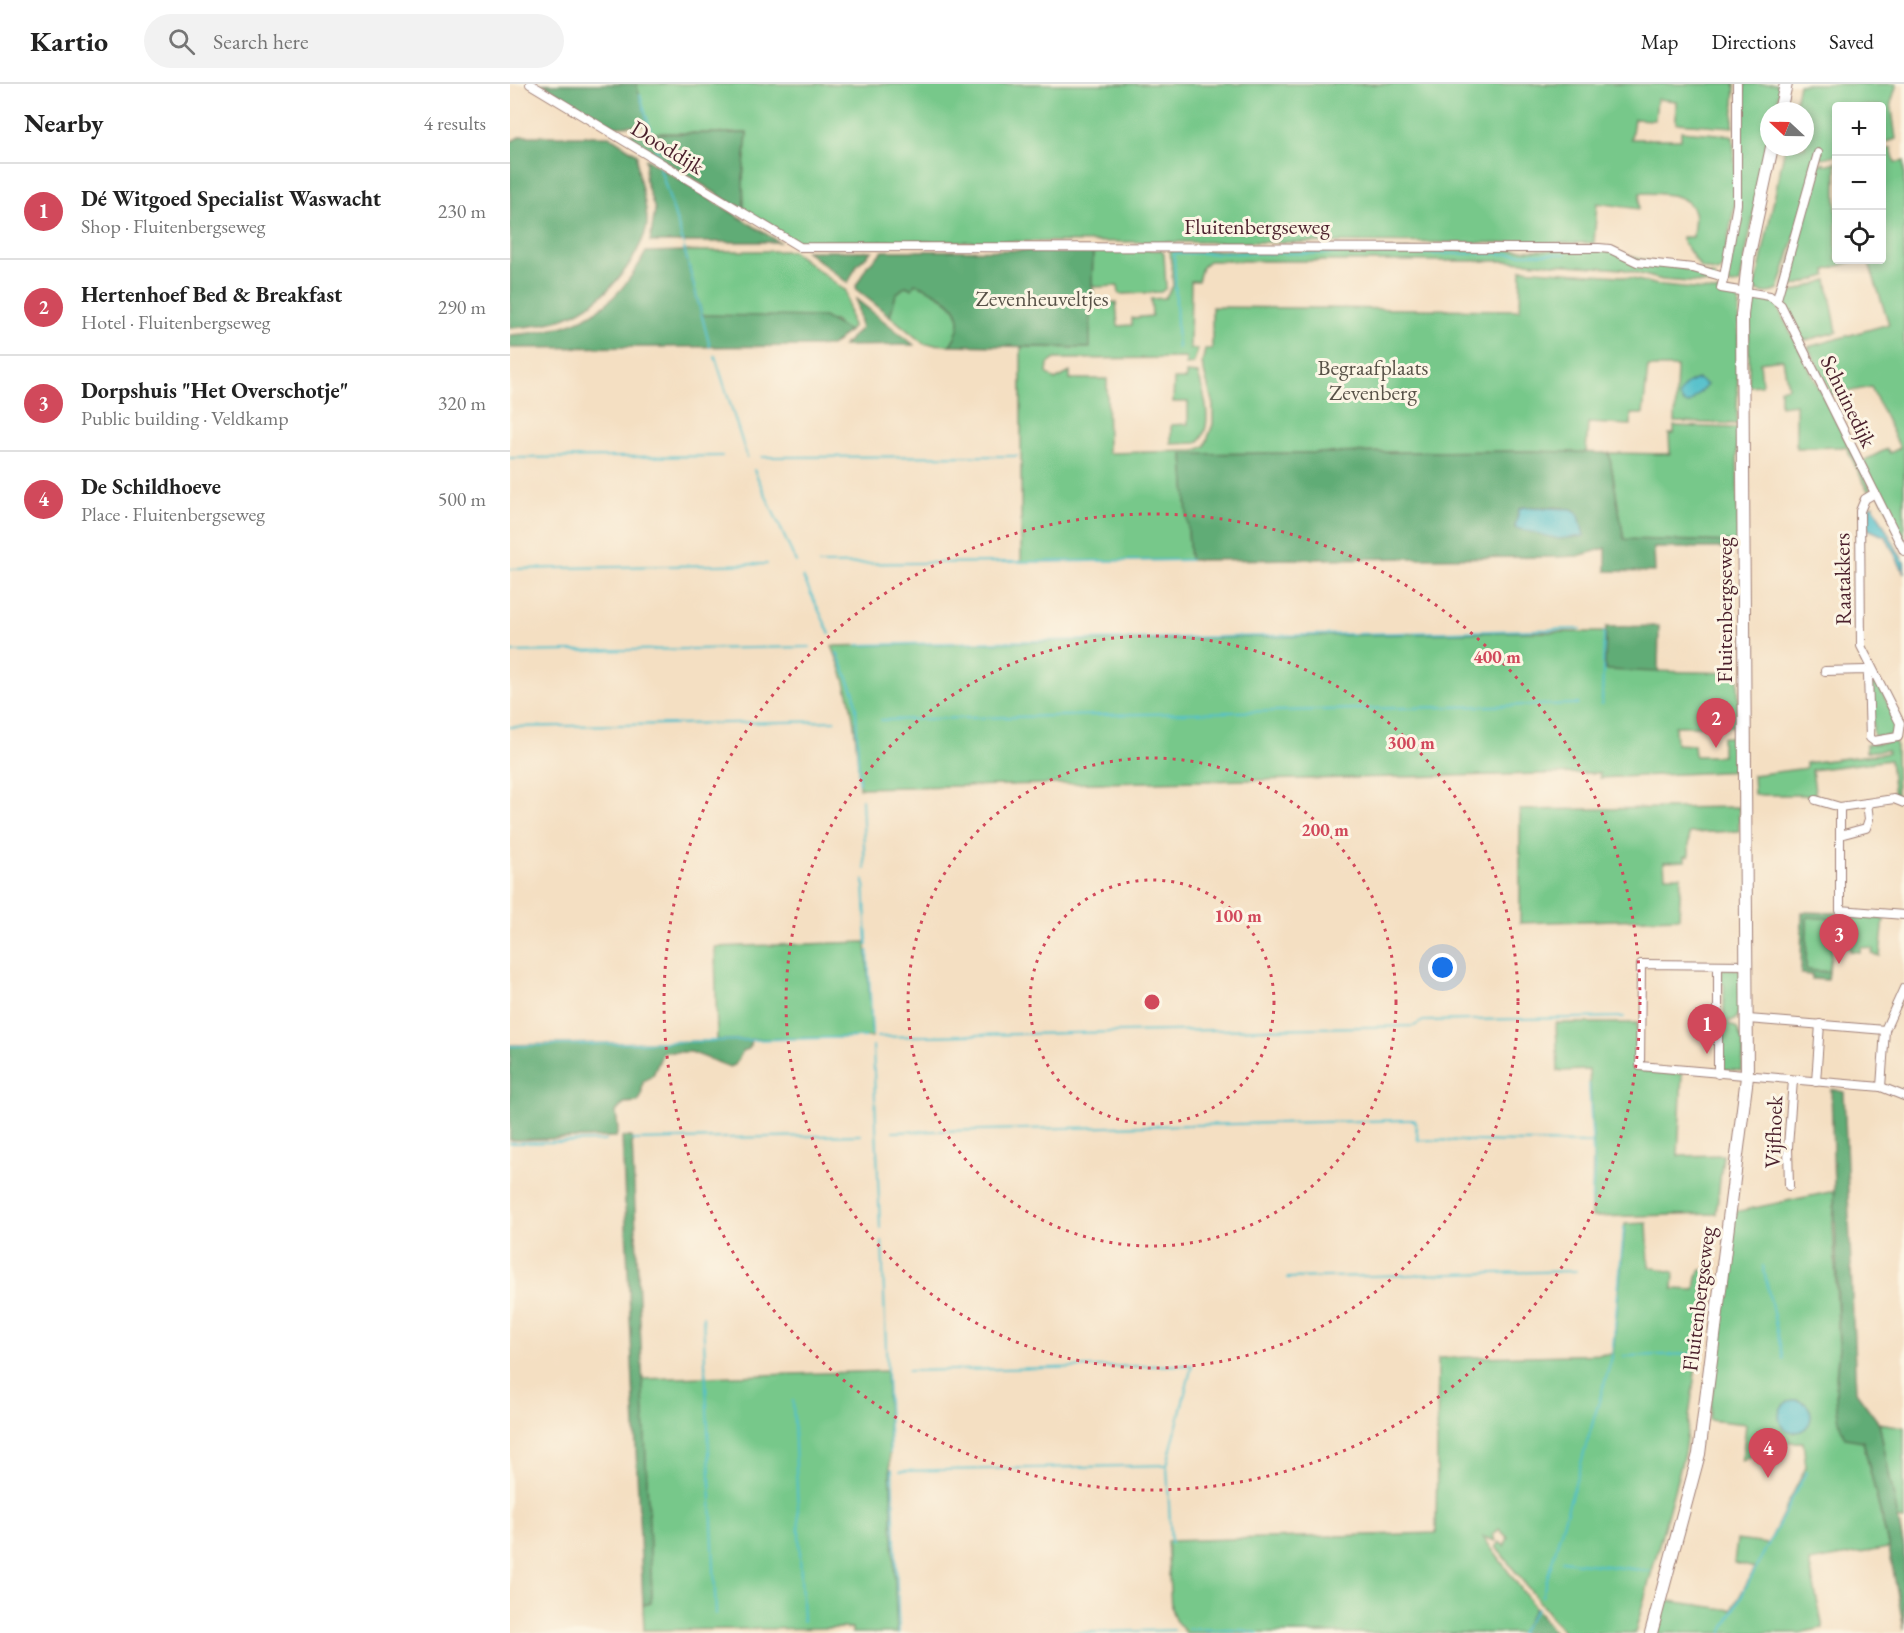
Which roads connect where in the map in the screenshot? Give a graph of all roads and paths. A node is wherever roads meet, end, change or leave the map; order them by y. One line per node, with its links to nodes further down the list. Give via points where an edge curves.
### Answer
1 (530, 84): 7 (street, Dooddijk)
2 (1737, 84): 8 (street, via 1738,194)
3 (1786, 84): 4 (street)
4 (1782, 102)
5 (1818, 153): 10 (street)
6 (1770, 156): 9 (street, Fluitenbergseweg)
7 (787, 241): 8 (street, Fluitenbergseweg, via 802,247 1599,248 1637,262)
8 (1724, 277): 9 (street, Fluitenbergseweg, via 1721,288)
9 (1744, 292): 10 (street); 22 (street, Fluitenbergseweg)
10 (1777, 299): 11 (street, Schuinedijk)
11 (1875, 493): 12 (street, Schuinedijk); 13 (street, Raatakkers, via 1862,503 1859,523 1861,646)
12 (1904, 551)
13 (1871, 670): 13 (street, Raatakkers, via 1900,723 1895,739 1870,738); 14 (street)
14 (1825, 671)
15 (1816, 800): 18 (street)
16 (1867, 803): 17 (street, via 1894,799); 18 (street); 19 (street, via 1866,828)
17 (1904, 803)
18 (1840, 807): 19 (street)
19 (1840, 835): 20 (street, via 1840,910)
20 (1904, 915)
21 (1718, 965): 22 (street); 27 (street); 27 (street, Vijfhoek, via 1641,964 1640,1066)
22 (1747, 965): 24 (street, Fluitenbergseweg)
23 (1904, 988): 26 (street)
24 (1748, 1019): 25 (street); 28 (street, Fluitenbergseweg)
25 (1821, 1024): 26 (street); 30 (street)
26 (1885, 1030): 31 (street)
27 (1718, 1074): 28 (street, Vijfhoek)
28 (1747, 1077): 29 (street, Vijfhoek); 34 (street, Fluitenbergseweg, via 1699,1454)
29 (1793, 1080): 30 (street, Vijfhoek); 33 (street, Vijfhoek)
30 (1816, 1082): 31 (street, Vijfhoek)
31 (1881, 1087): 32 (street, Vijfhoek)
32 (1904, 1096)
33 (1789, 1186)
34 (1651, 1633)

